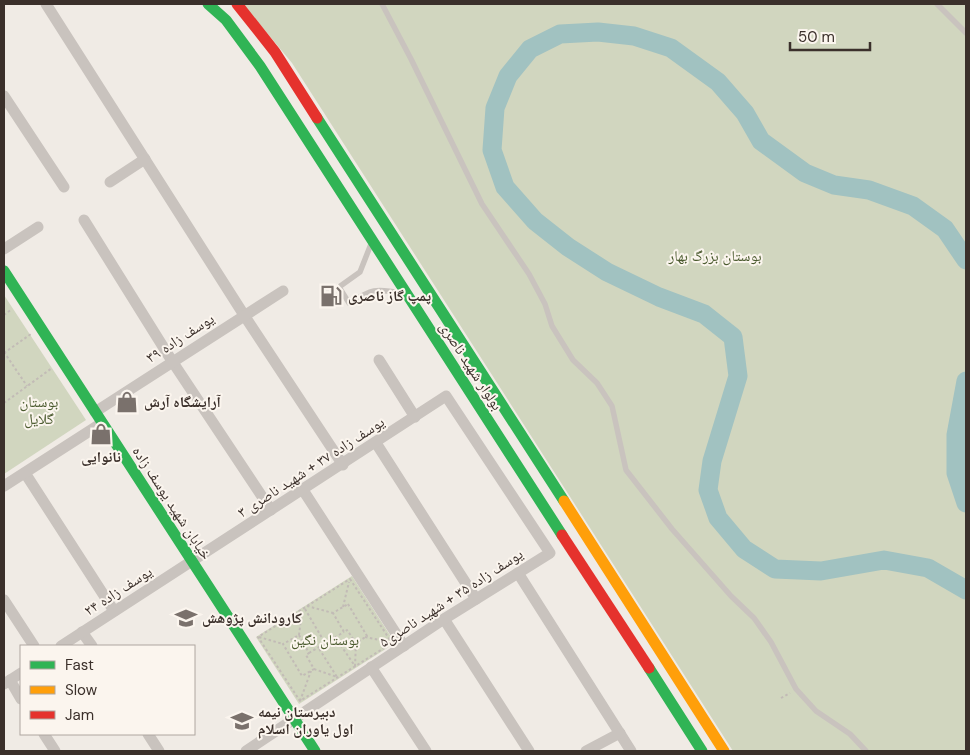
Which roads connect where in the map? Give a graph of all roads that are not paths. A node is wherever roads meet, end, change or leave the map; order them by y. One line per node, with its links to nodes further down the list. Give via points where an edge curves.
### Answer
1 (46, 4): 8 (street)
2 (208, 4): 13 (main road, بولوار شهید ناصری, via 226,20 260,66)
3 (237, 4): 21 (main road, بولوار شهید ناصری, via 275,52)
4 (382, 4): 62 (lane, via 482,204 529,274 552,326 573,360 597,383 612,406 626,470 672,529 754,618 796,689 816,711 850,734)
5 (937, 4): 6 (lane)
6 (966, 32)
7 (4, 96): 10 (street)
8 (145, 159): 9 (street); 18 (street)
9 (110, 182)
10 (64, 187)
11 (84, 220): 20 (street)
12 (38, 227): 14 (street)
13 (372, 240): 17 (main road, بولوار شهید ناصری); 17 (lane, via 360,272 339,287 349,303 369,291)
14 (4, 250)
15 (4, 271): 23 (main road, خیابان شهید یوسف زاده)
16 (283, 291): 18 (street, یوسف زاده ۳۹)
17 (407, 294): 22 (main road, بولوار شهید ناصری)
18 (244, 315): 20 (street, یوسف زاده ۳۹); 27 (street)
19 (379, 360): 24 (street)
20 (172, 361): 23 (street, یوسف زاده ۳۹); 31 (street)
21 (494, 392): 22 (main road); 61 (main road, بولوار شهید ناصری)
22 (477, 404): 60 (main road, بولوار شهید ناصری)
23 (95, 412): 25 (main road, خیابان شهید یوسف زاده)
24 (415, 418): 26 (street, یوسف زاده ۳۷ + شهید ناصری ۳); 32 (street, یوسف زاده ۳۷ + شهید ناصری ۳, via 446,396)
25 (102, 423): 28 (street); 33 (main road, خیابان شهید یوسف زاده)
26 (376, 443): 27 (street, یوسف زاده ۳۷ + شهید ناصری ۳); 35 (street)
27 (343, 465): 30 (street, یوسف زاده ۳۷ + شهید ناصری ۳)
28 (25, 473): 29 (street); 37 (street)
29 (4, 486)
30 (303, 490): 31 (street, یوسف زاده ۳۷ + شهید ناصری ۳); 43 (street)
31 (271, 510): 33 (street, یوسف زاده ۳۷ + شهید ناصری ۳)
32 (550, 553): 34 (street, یوسف زاده ۳۵ + شهید ناصری۵)
33 (191, 560): 37 (street, یوسف زاده ۲۴); 48 (main road, خیابان شهید یوسف زاده)
34 (518, 573): 35 (street, یوسف زاده ۳۵ + شهید ناصری۵); 49 (street)
35 (476, 599): 38 (street, یوسف زاده ۳۵ + شهید ناصری۵)
36 (4, 600): 40 (street)
37 (114, 611): 39 (street, یوسف زاده ۲۴)
38 (444, 619): 43 (street, یوسف زاده ۳۵ + شهید ناصری۵); 57 (street)
39 (82, 632): 41 (street, یوسف زاده ۲۴); 42 (street)
40 (33, 645)
41 (62, 645)
42 (91, 645)
43 (404, 646): 44 (street, یوسف زاده ۳۵ + شهید ناصری۵)
44 (371, 667): 48 (street, یوسف زاده ۳۵ + شهید ناصری۵); 56 (street)
45 (20, 674): 46 (street)
46 (7, 682): 47 (street)
47 (20, 698)
48 (292, 715): 54 (street, یوسف زاده ۳۵ + شهید ناصری۵); 55 (main road, خیابان شهید یوسف زاده)
49 (620, 733): 58 (street); 59 (street)
50 (45, 735): 52 (street)
51 (149, 735): 53 (street)
52 (55, 751)
53 (159, 751)
54 (246, 751)
55 (315, 751)
56 (426, 751)
57 (530, 751)
58 (586, 751)
59 (631, 751)
60 (702, 751)
61 (724, 751)
62 (866, 751)

